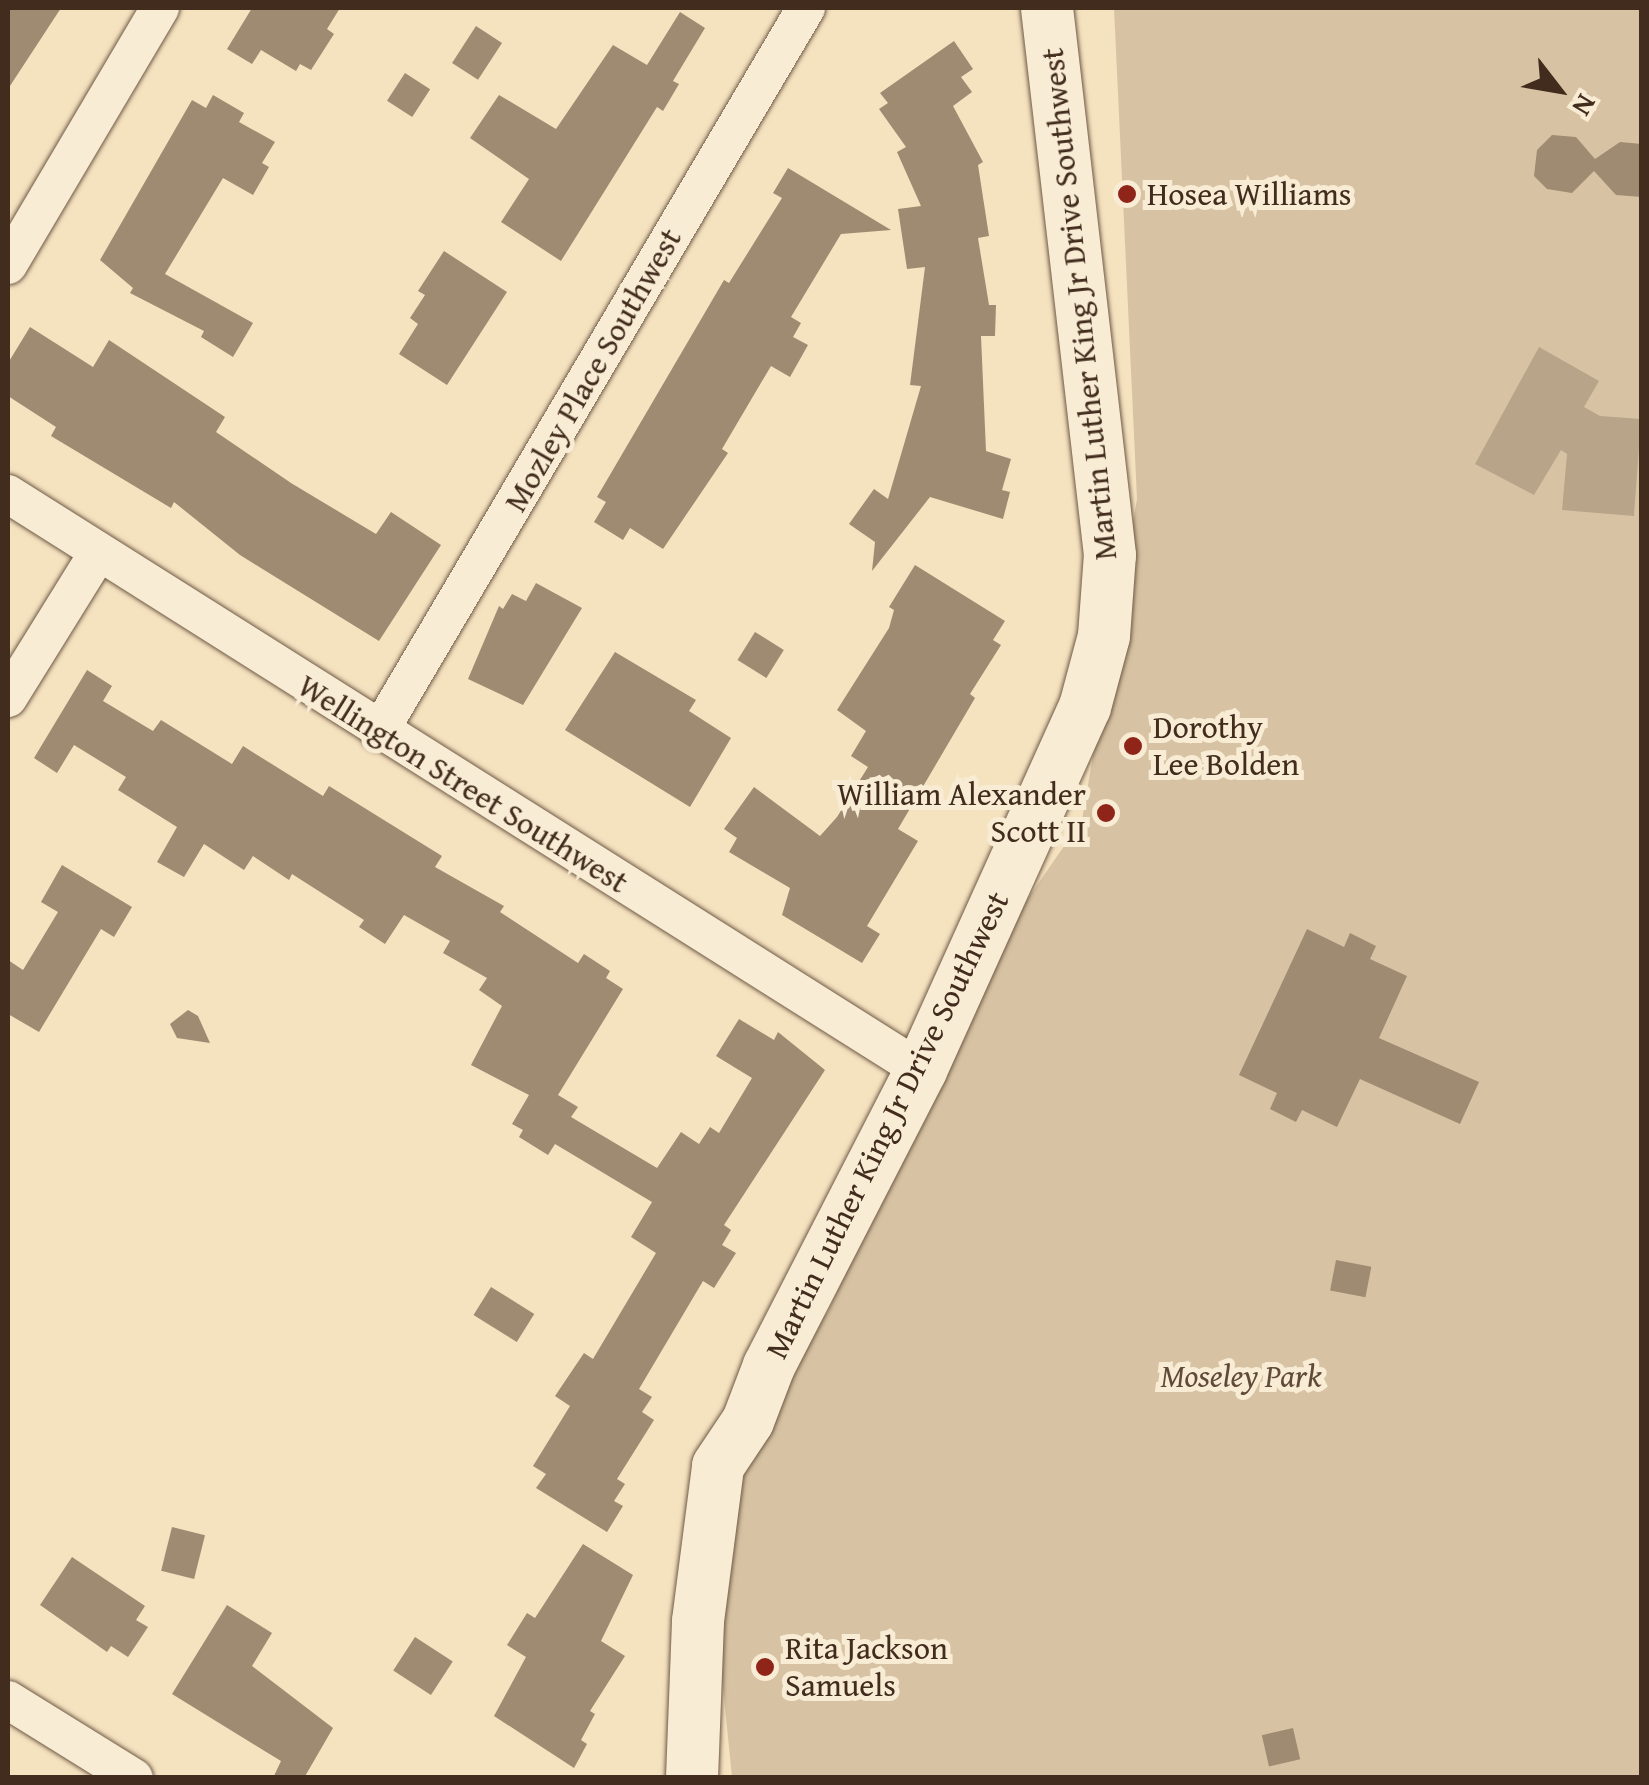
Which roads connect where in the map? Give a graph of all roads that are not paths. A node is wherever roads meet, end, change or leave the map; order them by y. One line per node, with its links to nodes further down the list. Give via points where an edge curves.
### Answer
1 (160, 8): 4 (street)
2 (806, 8): 8 (street, Mozley Place Southwest)
3 (1047, 8): 9 (main road, Martin Luther King Jr Drive Southwest, via 1110,555 1104,636 1085,708)
4 (8, 265)
5 (8, 494): 6 (street, Wellington Street Southwest)
6 (98, 553): 7 (street); 8 (street, Wellington Street Southwest)
7 (8, 698)
8 (379, 732): 9 (street, Wellington Street Southwest)
9 (921, 1070): 10 (main road, Martin Luther King Jr Drive Southwest, via 769,1366)
10 (748, 1422): 13 (main road, Martin Luther King Jr Drive Southwest, via 718,1466 698,1621); 14 (main road, Martin Luther King Jr Drive Southwest, via 755,1469 733,1590)
11 (8, 1700): 12 (street)
12 (126, 1775)
13 (692, 1778)
14 (722, 1778)

